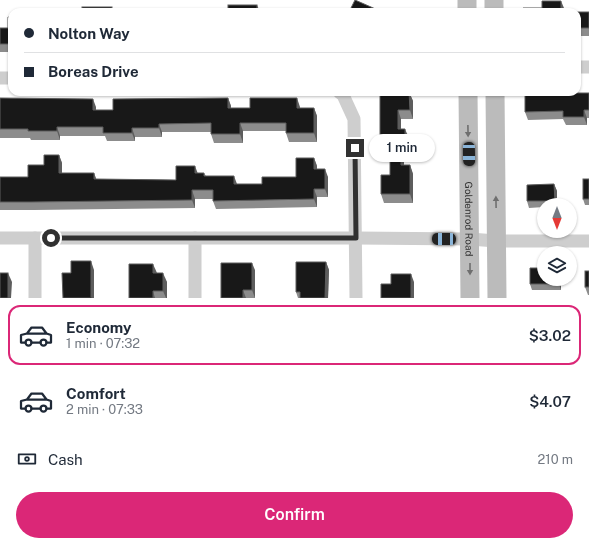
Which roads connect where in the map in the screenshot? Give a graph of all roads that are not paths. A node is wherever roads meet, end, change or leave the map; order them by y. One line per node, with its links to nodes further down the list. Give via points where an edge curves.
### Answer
1 (343, 96): 7 (street, via 354,118)
2 (468, 96): 8 (main road, Goldenrod Road, one-way to 8)
3 (495, 96): 9 (main road, one-way to 3)
4 (0, 238): 5 (street)
5 (35, 238): 6 (street); 11 (street)
6 (195, 238): 7 (street); 12 (street)
7 (356, 238): 8 (street); 13 (street)
8 (470, 239): 9 (street); 14 (main road, Goldenrod Road, one-way to 14)
9 (496, 241): 10 (street); 15 (main road)
10 (589, 241)
11 (35, 298)
12 (195, 298)
13 (356, 298)
14 (470, 298)
15 (497, 298)

